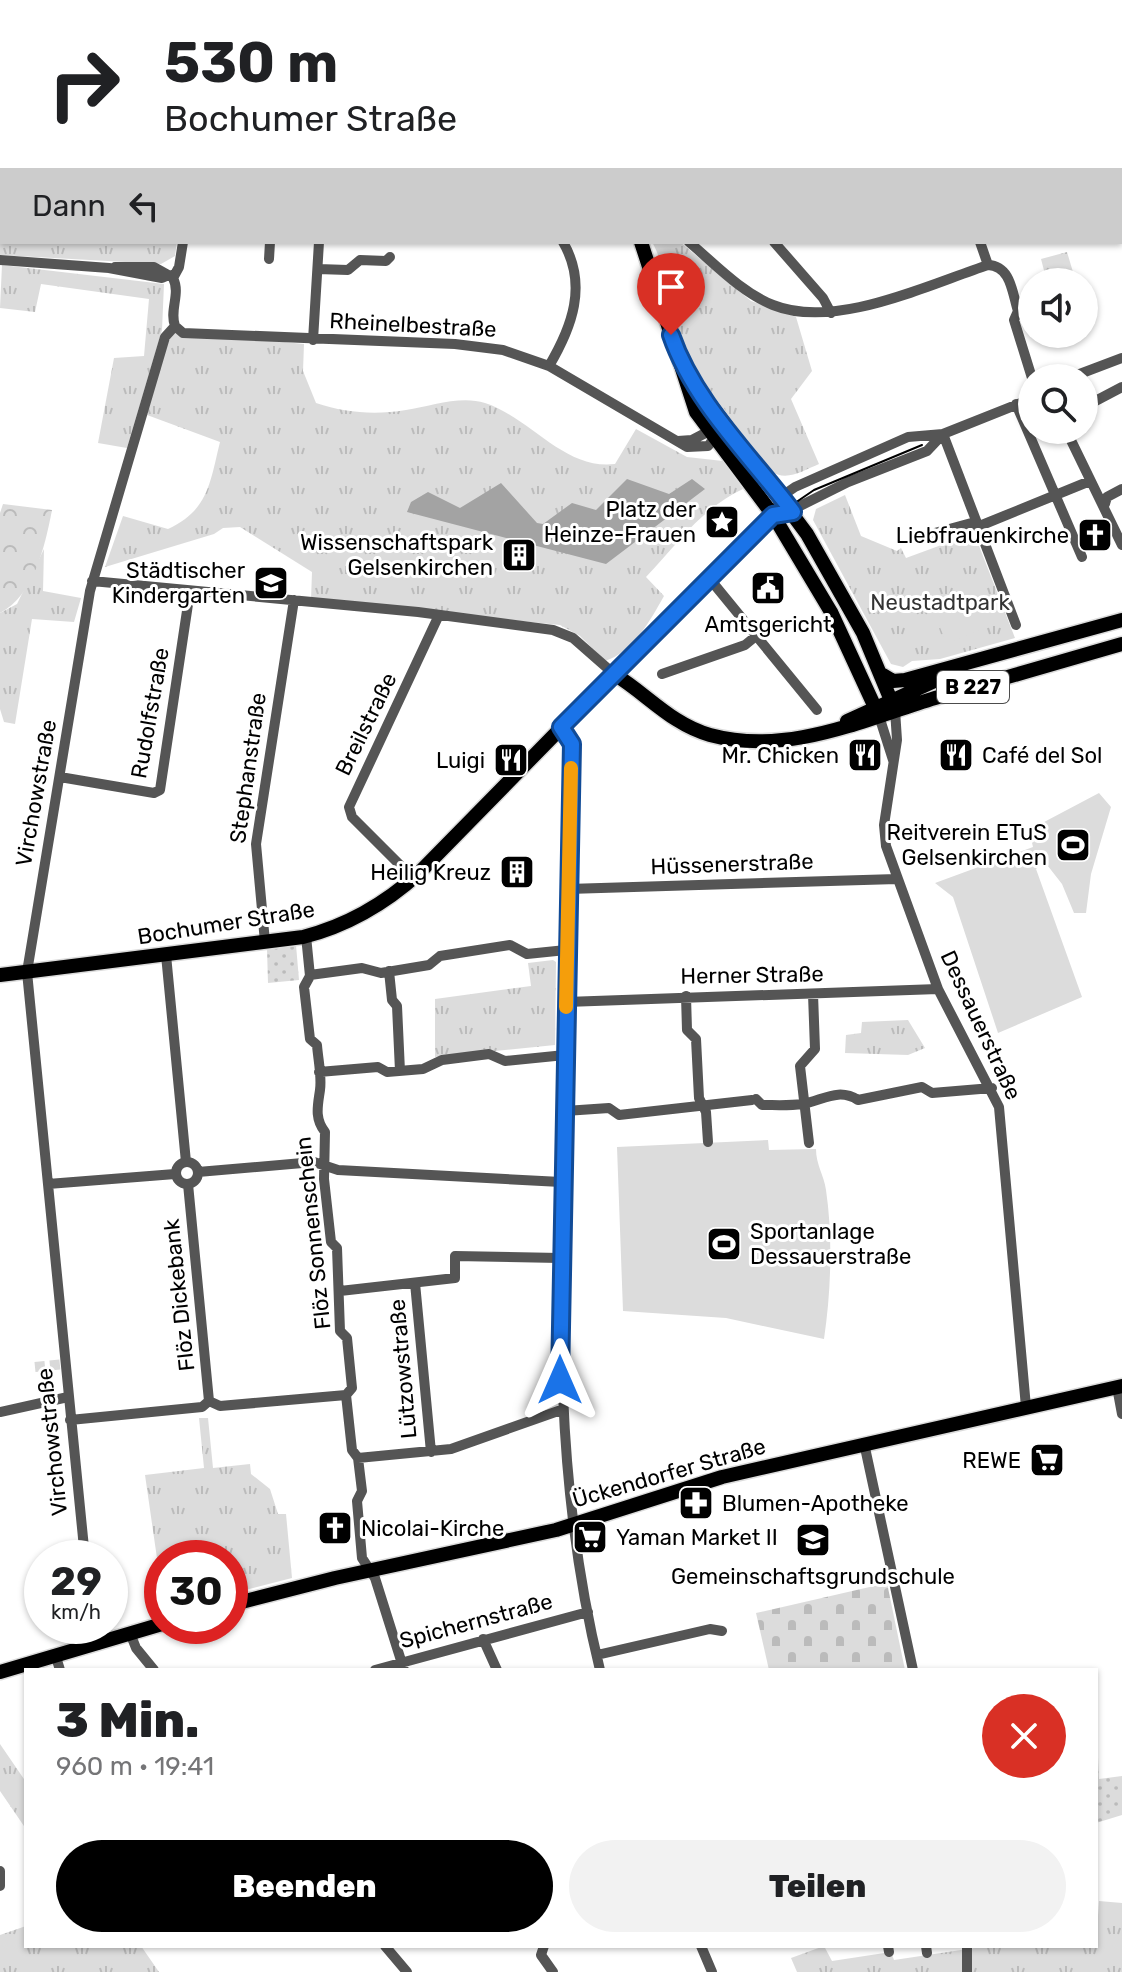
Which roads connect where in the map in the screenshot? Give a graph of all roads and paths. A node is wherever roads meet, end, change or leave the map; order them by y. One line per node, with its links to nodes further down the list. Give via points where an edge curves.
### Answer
1 (183, 244): 14 (street, Virchowstraße, via 179,267)
2 (270, 244): 10 (street)
3 (319, 244): 13 (street)
4 (564, 244): 21 (street, via 575,277 576,305 569,332)
5 (642, 244): 19 (main road)
6 (691, 244): 15 (street, via 733,280 774,305)
7 (777, 244): 15 (street)
8 (981, 244): 12 (street)
9 (390, 257): 13 (street, via 360,260 348,270)
10 (269, 259)
11 (0, 260): 14 (street, via 154,267)
12 (988, 265): 15 (street); 20 (street, via 1006,272)
13 (318, 269): 17 (street)
14 (171, 276): 16 (street, Virchowstraße, via 177,289)
15 (831, 313)
16 (175, 326): 17 (street, Rheinelbestraße, via 183,333); 42 (street, Virchowstraße, via 165,337)
17 (313, 340): 21 (street, Rheinelbestraße, via 481,346)
18 (1121, 361): 22 (street)
19 (680, 363): 26 (main road); 28 (main road, via 692,402)
20 (1028, 364)
21 (549, 366): 28 (street, Rheinelbestraße, via 676,441)
22 (1098, 369)
23 (1122, 387): 24 (street)
24 (1098, 400)
25 (1016, 404): 27 (street); 32 (street)
26 (725, 426): 28 (street, Rheinelbestraße); 33 (main road)
27 (943, 434): 33 (street, via 908,437 817,475); 35 (street, via 927,451 848,482); 37 (street)
28 (712, 435): 36 (main road)
29 (1073, 444): 30 (street)
30 (1090, 481): 32 (street); 34 (street)
31 (1122, 489): 34 (street)
32 (1054, 494): 37 (street); 40 (street)
33 (782, 496): 35 (main road); 36 (street, Bochumer Straße)
34 (1105, 504): 39 (street)
35 (793, 512): 36 (street); 53 (main road, via 838,584)
36 (773, 515): 41 (street, Bochumer Straße); 56 (main road, via 831,612)
37 (976, 525): 38 (street); 47 (street)
38 (920, 537)
39 (1122, 545)
40 (1082, 557)
41 (709, 578): 48 (street); 51 (street, Bochumer Straße)
42 (92, 581): 43 (street); 59 (street, Virchowstraße)
43 (190, 591): 44 (street); 59 (street, Rudolfstraße, via 160,790)
44 (294, 600): 45 (street); 64 (street, Stephanstraße, via 256,844)
45 (439, 615): 51 (street, via 563,633); 60 (street, Breilstraße, via 349,807 352,817)
46 (1122, 620): 50 (main road, B 227)
47 (1016, 625)
48 (756, 636): 52 (street, via 745,645); 55 (street)
49 (1122, 644): 54 (main road, B 227)
50 (970, 664): 53 (main road, B 227, via 899,681); 54 (main road)
51 (614, 674): 56 (main road, via 672,718 710,735 740,740 785,741 835,729); 57 (main road, Bochumer Straße)
52 (662, 674)
53 (883, 675): 54 (main road)
54 (894, 705): 56 (main road); 58 (street, Dessauerstraße)
55 (817, 710)
56 (877, 711): 58 (street, Dessauerstraße)
57 (561, 727): 60 (main road, Bochumer Straße); 62 (street, via 572,744)
58 (894, 762): 61 (street, Dessauerstraße, via 885,835)
59 (60, 777): 68 (street, Virchowstraße)
60 (413, 878): 63 (main road, Bochumer Straße, via 373,907)
61 (897, 879): 62 (street, Hüssenerstraße); 71 (street, Dessauerstraße)
62 (568, 889): 65 (street)
63 (306, 936): 64 (main road, Bochumer Straße); 70 (street, Flöz Sonnenschein)
64 (265, 942): 66 (main road, Bochumer Straße)
65 (566, 950): 67 (street, via 527,954 510,945); 74 (street)
66 (166, 955): 68 (main road, Bochumer Straße); 84 (street)
67 (389, 971): 70 (street, via 362,968); 76 (street, via 397,1006)
68 (27, 972): 69 (main road, Bochumer Straße); 89 (street, Virchowstraße)
69 (0, 975)
70 (310, 975): 77 (street, Flöz Sonnenschein, via 304,987)
71 (938, 989): 72 (street, Herner Straße); 78 (street, Dessauerstraße)
72 (813, 994): 73 (street, Herner Straße); 80 (street, via 815,1049 800,1066)
73 (686, 996): 74 (street, Herner Straße); 79 (street)
74 (566, 1002): 75 (street)
75 (565, 1055): 76 (street, via 505,1061 489,1054); 81 (street)
76 (400, 1071): 77 (street, via 378,1067)
77 (319, 1072): 85 (street, Flöz Sonnenschein, via 321,1092 316,1099)
78 (992, 1088): 80 (street, via 932,1093 922,1087 858,1100 848,1094 817,1097); 98 (street, Dessauerstraße, via 1003,1126)
79 (702, 1104): 80 (street); 81 (street, via 619,1115 609,1108); 82 (street)
80 (805, 1104): 83 (street)
81 (565, 1111): 88 (street)
82 (708, 1142)
83 (809, 1143)
84 (186, 1162): 86 (street); 87 (street)
85 (326, 1165): 86 (street); 88 (street, via 338,1170); 93 (street, Flöz Sonnenschein)
86 (198, 1172): 90 (street)
87 (175, 1174): 89 (street); 90 (street)
88 (561, 1182): 91 (street)
89 (48, 1184): 96 (street, Virchowstraße)
90 (188, 1184): 97 (street, Flöz Dickebank)
91 (560, 1258): 92 (street, via 455,1256 455,1278); 99 (street)
92 (415, 1283): 93 (street); 104 (street, Lützowstraße)
93 (340, 1291): 95 (street, Flöz Sonnenschein, via 340,1331 347,1338 352,1388)
94 (1120, 1387): 98 (main road, Ückendorfer Straße); 101 (street)
95 (346, 1395): 97 (street, via 220,1406); 105 (street, Flöz Sonnenschein, via 352,1450)
96 (68, 1397): 100 (street); 102 (street, Virchowstraße)
97 (209, 1401): 102 (street, via 202,1407)
98 (1026, 1407): 103 (main road, Ückendorfer Straße)
99 (561, 1410): 104 (street); 106 (street)
100 (0, 1412)
101 (1122, 1414)
102 (70, 1420): 107 (street, Virchowstraße)
103 (864, 1443): 106 (main road, Ückendorfer Straße, via 722,1477); 124 (street)
104 (431, 1452): 105 (street)
105 (358, 1458): 108 (street, Flöz Sonnenschein, via 362,1558)
106 (574, 1523): 108 (main road, Ückendorfer Straße); 110 (street, via 572,1538)
107 (83, 1540)
108 (371, 1570): 109 (main road, Ückendorfer Straße); 118 (street, Flöz Sonnenschein)
109 (248, 1601)
110 (588, 1612): 114 (street, Spichernstraße); 116 (street)
111 (144, 1629): 113 (main road)
112 (722, 1631): 116 (street, via 710,1629)
113 (130, 1633): 115 (main road); 121 (street)
114 (483, 1639): 118 (street, Spichernstraße); 122 (street)
115 (98, 1645): 117 (main road)
116 (597, 1655): 123 (street)
117 (58, 1663): 120 (main road)
118 (403, 1666)
119 (24, 1668): 125 (main road)
120 (26, 1668)
121 (152, 1668)
122 (496, 1668)
123 (600, 1668)
124 (913, 1668)
125 (0, 1672)
126 (0, 1871): 127 (street)
127 (0, 1886)
128 (387, 1948): 132 (street)
129 (543, 1948): 133 (street, via 541,1955)
130 (702, 1948): 134 (street)
131 (968, 1952): 135 (street)
132 (407, 1972)
133 (553, 1972)
134 (712, 1972)
135 (967, 1972)

